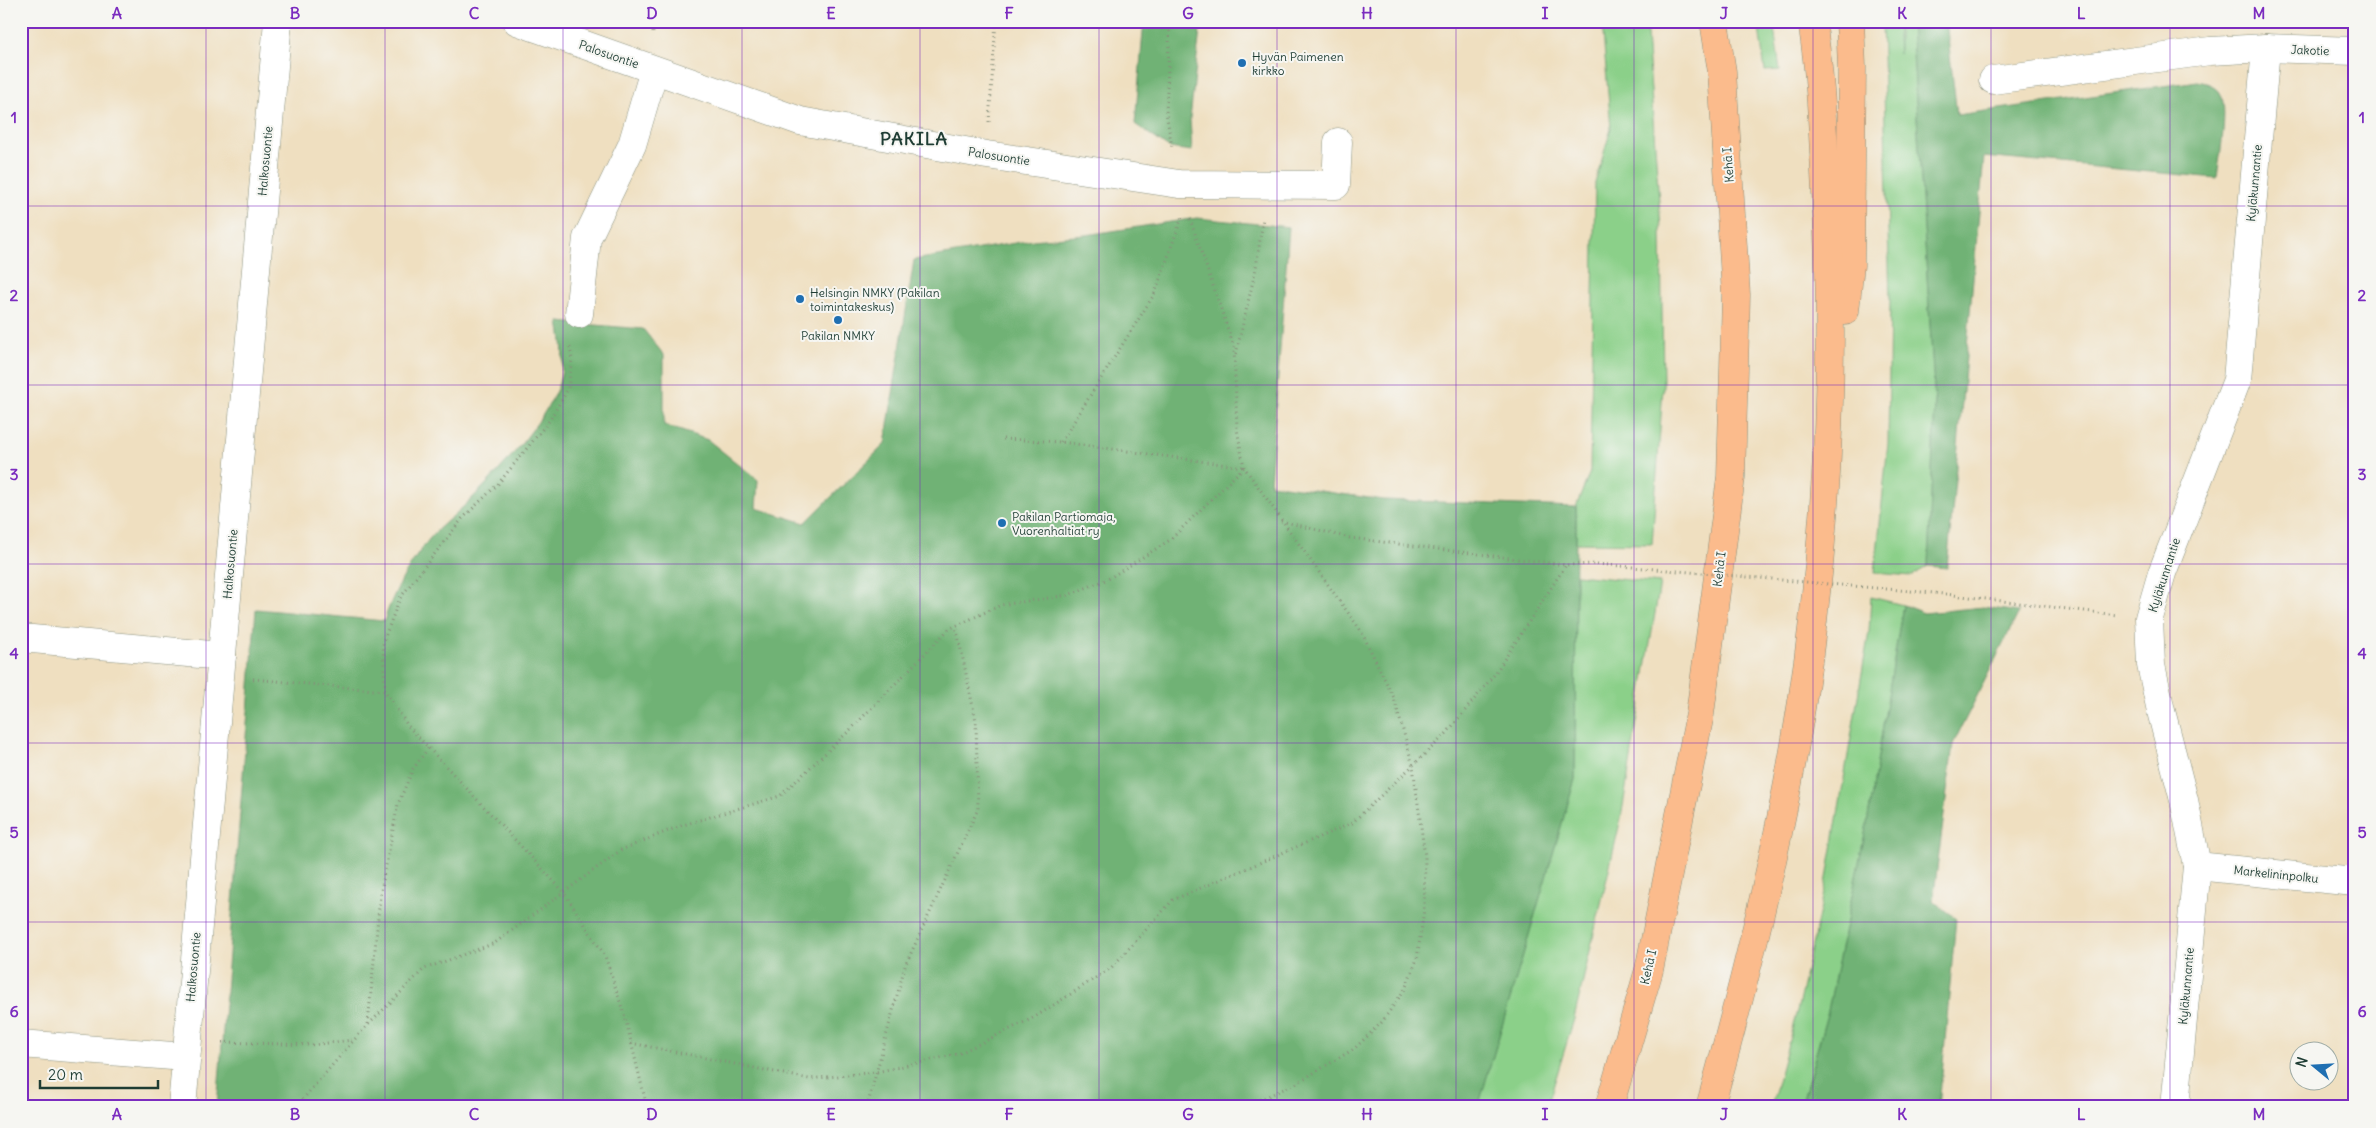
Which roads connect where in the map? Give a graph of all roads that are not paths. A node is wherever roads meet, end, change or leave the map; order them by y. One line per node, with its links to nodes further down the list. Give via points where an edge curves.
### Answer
1 (278, 21): 14 (street, Halkosuontie)
2 (517, 21): 8 (street, Palosuontie)
3 (1714, 21): 20 (highway, Kehä I, via 1722,72 1736,295 1731,477 1700,714 1648,970)
4 (1812, 21): 12 (highway, via 1819,69 1830,263)
5 (1850, 21): 12 (highway, via 1850,265)
6 (2266, 48): 7 (street, Jakotie); 9 (street, Jakotie, via 2210,51); 15 (street, Kyläkunnantie, via 2237,380 2162,573 2150,618 2151,665)
7 (2355, 51)
8 (654, 70): 10 (street, Palosuontie, via 800,121 987,154 1183,196 1268,185 1336,186); 11 (street, via 632,145 587,238)
9 (1993, 80)
10 (1338, 142)
11 (580, 304)
12 (1826, 488): 21 (highway, via 1813,623 1770,873)
13 (21, 638): 14 (street)
14 (222, 656): 18 (street, Halkosuontie)
15 (2197, 866): 16 (street, Markelininpolku); 22 (street, Kyläkunnantie)
16 (2355, 882)
17 (21, 1044): 18 (street)
18 (185, 1057): 19 (street, Halkosuontie)
19 (182, 1107)
20 (1609, 1107)
21 (1710, 1107)
22 (2175, 1107)

